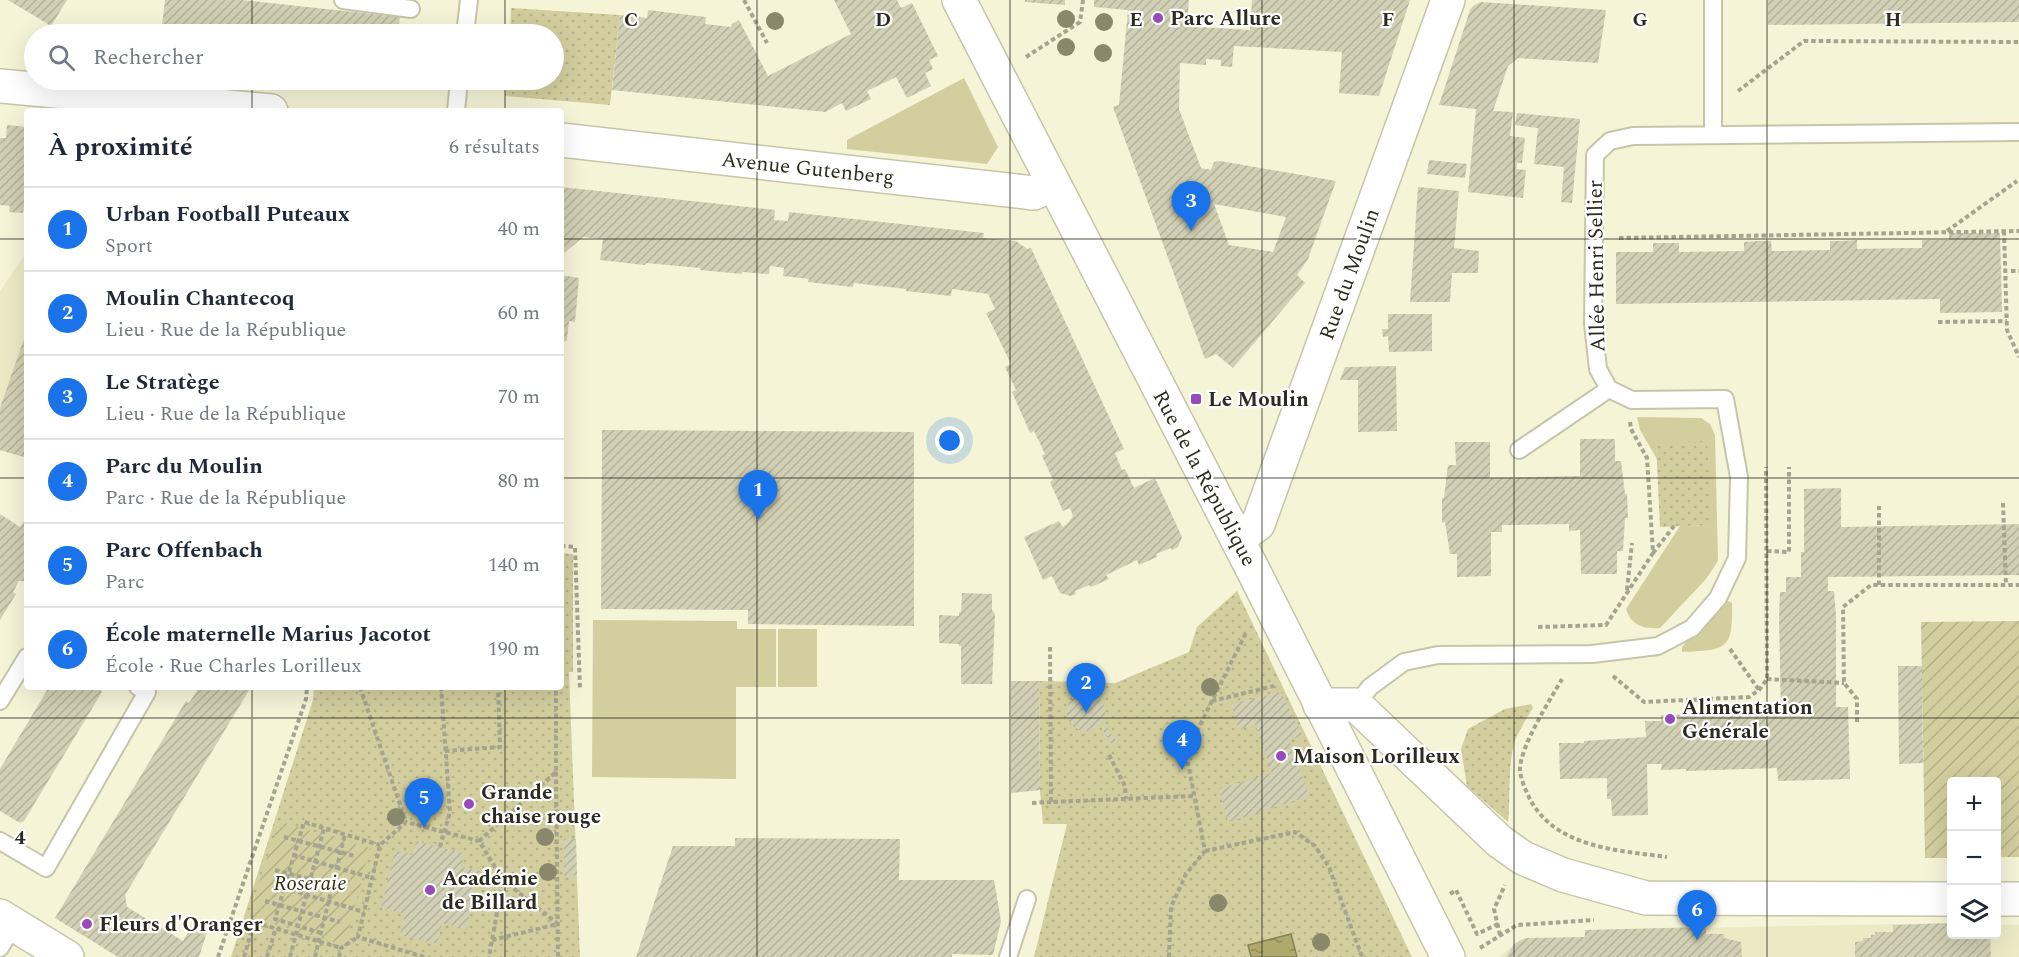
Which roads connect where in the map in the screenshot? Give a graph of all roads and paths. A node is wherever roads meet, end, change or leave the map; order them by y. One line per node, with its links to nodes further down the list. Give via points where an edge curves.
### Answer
1 (343, 0): 8 (lane)
2 (469, 0): 9 (lane)
3 (744, 0): 11 (path)
4 (959, 0): 24 (street, Rue de la République)
5 (1083, 0): 12 (path, via 1080,22)
6 (1448, 0): 41 (street, Rue du Moulin, via 1258,524)
7 (1713, 0): 19 (lane)
8 (411, 9)
9 (466, 24)
10 (2019, 42): 19 (path, via 1804,41)
11 (767, 43)
12 (1022, 60)
13 (0, 86): 14 (street)
14 (24, 88)
15 (43, 90): 17 (street)
16 (458, 90): 18 (lane)
17 (238, 108)
18 (456, 108)
19 (1713, 110): 21 (lane)
20 (2019, 132): 21 (lane, Allée Henri Sellier)
21 (1713, 135): 28 (lane, Allée Henri Sellier, via 1633,136 1610,141 1595,155)
22 (564, 140): 24 (street, Avenue Gutenberg, via 1034,193)
23 (2017, 181): 27 (path)
24 (1053, 184): 41 (street, Rue de la République)
25 (2004, 231): 26 (path); 27 (path); 31 (path)
26 (2019, 231)
27 (1945, 232): 28 (path)
28 (1594, 238): 34 (lane, Allée Henri Sellier, via 1593,324 1598,369)
29 (2011, 271): 30 (path)
30 (2019, 271)
31 (2007, 321): 32 (path); 33 (path)
32 (1938, 322)
33 (2019, 357)
34 (1609, 389): 35 (lane); 36 (lane)
35 (1627, 398): 45 (path, via 1631,429 1647,458); 54 (lane, via 1725,399 1739,477 1737,558 1718,598 1692,628 1658,646)
36 (1519, 450)
37 (1789, 466): 44 (path, via 1789,552)
38 (2003, 502): 47 (path)
39 (1879, 506): 46 (path)
40 (1674, 526): 45 (path)
41 (1237, 538): 69 (street, Rue de la République)
42 (1632, 543): 49 (path)
43 (564, 546): 59 (path, via 575,547)
44 (1767, 551)
45 (1653, 553): 49 (path)
46 (1879, 585): 47 (path); 57 (path, via 1871,585 1843,607)
47 (2006, 585): 48 (path)
48 (2019, 585)
49 (1627, 593): 51 (path, via 1606,625)
50 (1251, 624): 68 (path)
51 (1534, 627)
52 (1050, 647): 77 (path)
53 (1730, 650): 66 (path)
54 (1575, 654): 70 (lane, via 1438,655 1404,662 1370,687); 94 (path, via 1524,750 1520,771 1531,803 1563,834 1585,843)
55 (24, 662): 67 (lane)
56 (1767, 679): 57 (path)
57 (1844, 683): 71 (path, via 1857,699)
58 (1282, 684): 68 (path)
59 (580, 689)
60 (143, 690): 85 (lane, via 147,692 46,868)
61 (307, 690): 133 (path)
62 (361, 690): 79 (path)
63 (441, 690): 72 (path)
64 (498, 690): 72 (path, via 500,747)
65 (556, 690): 74 (path)
66 (1759, 690)
67 (0, 701)
68 (1212, 701): 75 (path, via 1186,753)
69 (1320, 705): 70 (street); 145 (street, Rue de la République)
70 (1356, 705): 95 (street, via 1499,841)
71 (1857, 722)
72 (445, 751): 81 (path, via 450,812)
73 (1110, 754): 76 (path, via 1125,786)
74 (556, 772): 86 (path); 119 (path)
75 (1194, 796): 76 (path); 90 (path)
76 (1126, 799): 77 (path)
77 (1051, 802): 78 (path)
78 (1032, 803)
79 (406, 822): 81 (path); 87 (path)
80 (324, 828): 82 (path); 84 (path, via 304,822); 88 (path)
81 (444, 831): 86 (path); 89 (path)
82 (345, 834): 87 (path); 91 (path)
83 (284, 837): 84 (path)
84 (298, 840): 88 (path); 92 (path)
85 (0, 841)
86 (479, 841): 102 (path)
87 (380, 845): 100 (path)
88 (319, 846): 91 (path); 96 (path)
89 (440, 847)
90 (1205, 851): 143 (path, via 1186,874 1171,908); 144 (path, via 1295,832 1315,846 1329,867)
91 (340, 852): 93 (path); 97 (path)
92 (293, 855): 96 (path); 99 (path)
93 (355, 855)
94 (1667, 856)
95 (1523, 858): 108 (street, via 1563,875 1646,898); 125 (path, via 1506,881 1494,909)
96 (315, 861): 97 (path); 101 (path)
97 (337, 868): 100 (path); 103 (path)
98 (275, 870): 99 (path)
99 (288, 873): 101 (path); 104 (path)
100 (372, 878): 115 (path)
101 (310, 879): 103 (path); 106 (path)
102 (503, 880): 119 (path); 128 (path)
103 (333, 885): 105 (path); 112 (path)
104 (284, 888): 106 (path); 113 (path)
105 (348, 889)
106 (306, 895): 112 (path); 114 (path)
107 (1027, 899): 142 (lane)
108 (1947, 899)
109 (2001, 899): 110 (street)
110 (2019, 899)
111 (265, 901): 113 (path)
112 (329, 902): 115 (path); 116 (path)
113 (279, 905): 114 (path); 120 (path, via 275,919)
114 (302, 911): 116 (path); 120 (path)
115 (364, 912): 126 (path)
116 (325, 918): 118 (path); 123 (path)
117 (1604, 919): 125 (path, via 1517,925)
118 (340, 922)
119 (558, 924): 128 (path); 141 (path)
120 (298, 926): 123 (path); 124 (path)
121 (276, 928): 124 (path); 134 (path, via 254,922); 135 (path)
122 (5, 929): 132 (street)
123 (321, 933): 127 (path)
124 (296, 934): 127 (path); 136 (path)
125 (1500, 935): 129 (path)
126 (358, 937): 130 (path); 131 (path)
127 (319, 940): 130 (path); 137 (path)
128 (492, 940): 140 (path)
129 (1481, 947)
130 (341, 948): 138 (path)
131 (417, 956): 139 (path)
132 (67, 957)
133 (218, 957)
134 (244, 957)
135 (267, 957)
136 (290, 957)
137 (315, 957)
138 (339, 957)
139 (424, 957)
140 (489, 957)
141 (558, 957)
142 (1008, 957)
143 (1169, 957)
144 (1362, 957)
145 (1448, 957)

